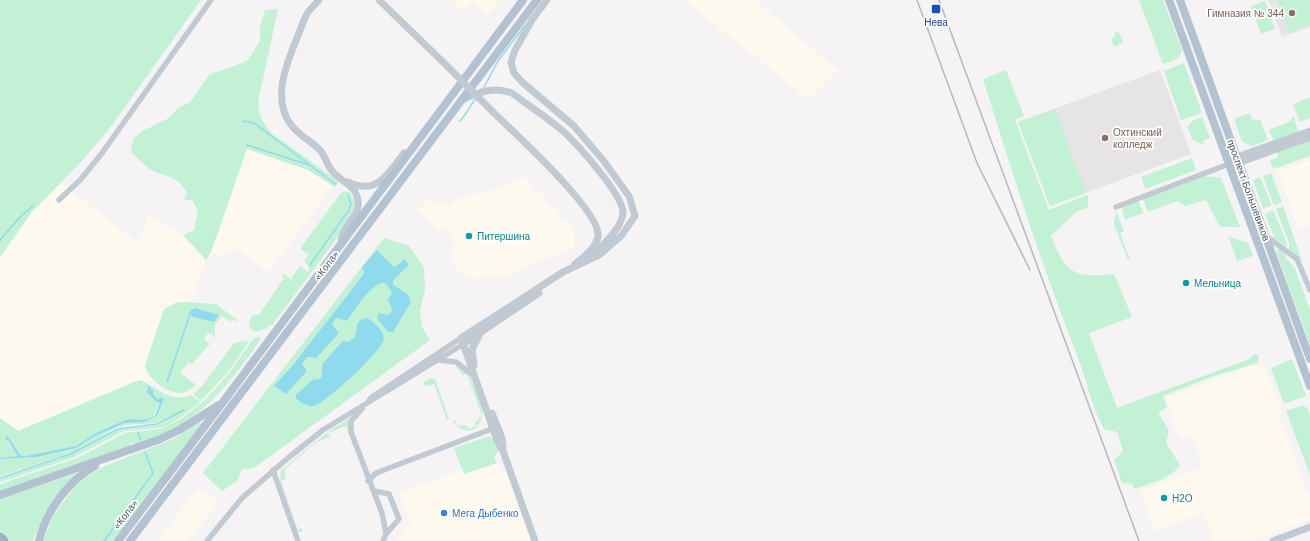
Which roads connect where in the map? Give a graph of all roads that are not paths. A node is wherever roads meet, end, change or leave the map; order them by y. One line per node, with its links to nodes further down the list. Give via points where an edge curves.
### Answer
1 (211, 0): 16 (street, via 102,153 81,179)
2 (320, 0): 15 (street, via 304,20 284,76 281,98 292,126 320,151 332,171)
3 (379, 0): 20 (street, bridge, via 575,194 591,216 598,236 594,247)
4 (523, 0): 12 (main road, «Кола»)
5 (537, 0): 9 (main road, «Кола»)
6 (547, 0): 20 (street, via 515,50 511,62 514,73 574,126 598,154 630,196 635,216 621,236 599,255)
7 (1169, 0): 14 (main road, проспект Большевиков)
8 (1180, 0): 13 (main road, проспект Большевиков)
9 (461, 100): 20 (street, via 487,89 512,93 564,132 620,199 623,213 615,232 599,249); 48 (main road, «Кола»)
10 (1310, 131): 13 (street)
11 (1310, 137): 13 (street)
12 (412, 148): 15 (street, via 406,150 384,178 376,184 361,187); 19 (main road, «Кола»)
13 (1238, 160): 14 (street); 18 (main road, проспект Большевиков)
14 (1229, 164): 17 (street); 22 (main road, проспект Большевиков)
15 (344, 180): 19 (street, via 355,192 358,204 355,215 341,235)
16 (59, 200)
17 (1116, 208)
18 (1266, 236): 21 (main road, проспект Большевиков); 23 (street, via 1297,259)
19 (340, 244): 31 (main road, «Кола»)
20 (571, 268): 24 (street, via 566,275); 25 (street)
21 (1283, 283): 22 (main road); 26 (main road, проспект Большевиков)
22 (1274, 286): 30 (main road, проспект Большевиков)
23 (1310, 290)
24 (482, 331): 25 (street); 28 (street, via 472,349)
25 (463, 340): 27 (street); 28 (street); 29 (street); 32 (street, via 372,397)
26 (1310, 359)
27 (438, 360): 29 (street, via 456,362); 32 (street)
28 (474, 366): 33 (street)
29 (473, 375): 33 (street)
30 (1310, 386)
31 (224, 402): 36 (main road, via 179,430); 47 (main road, «Кола»)
32 (368, 402): 38 (street, via 323,430); 39 (street, via 354,416 350,426)
33 (494, 425): 34 (street); 35 (street); 37 (street, via 502,438)
34 (484, 432): 35 (street); 39 (street, via 376,473)
35 (497, 439): 37 (street)
36 (132, 449): 41 (main road); 46 (main road, via 103,461 76,480 54,506)
37 (503, 451): 52 (street)
38 (273, 470): 49 (street, via 237,503); 50 (street)
39 (368, 481): 40 (street)
40 (374, 491): 43 (street); 43 (street, via 389,494 399,519)
41 (0, 495)
42 (1310, 527): 53 (street)
43 (386, 534): 51 (street)
44 (0, 538): 45 (highway)
45 (4, 541)
46 (39, 541)
47 (118, 541)
48 (130, 541)
49 (207, 541)
50 (298, 541)
51 (383, 541)
52 (535, 541)
53 (1273, 541)

